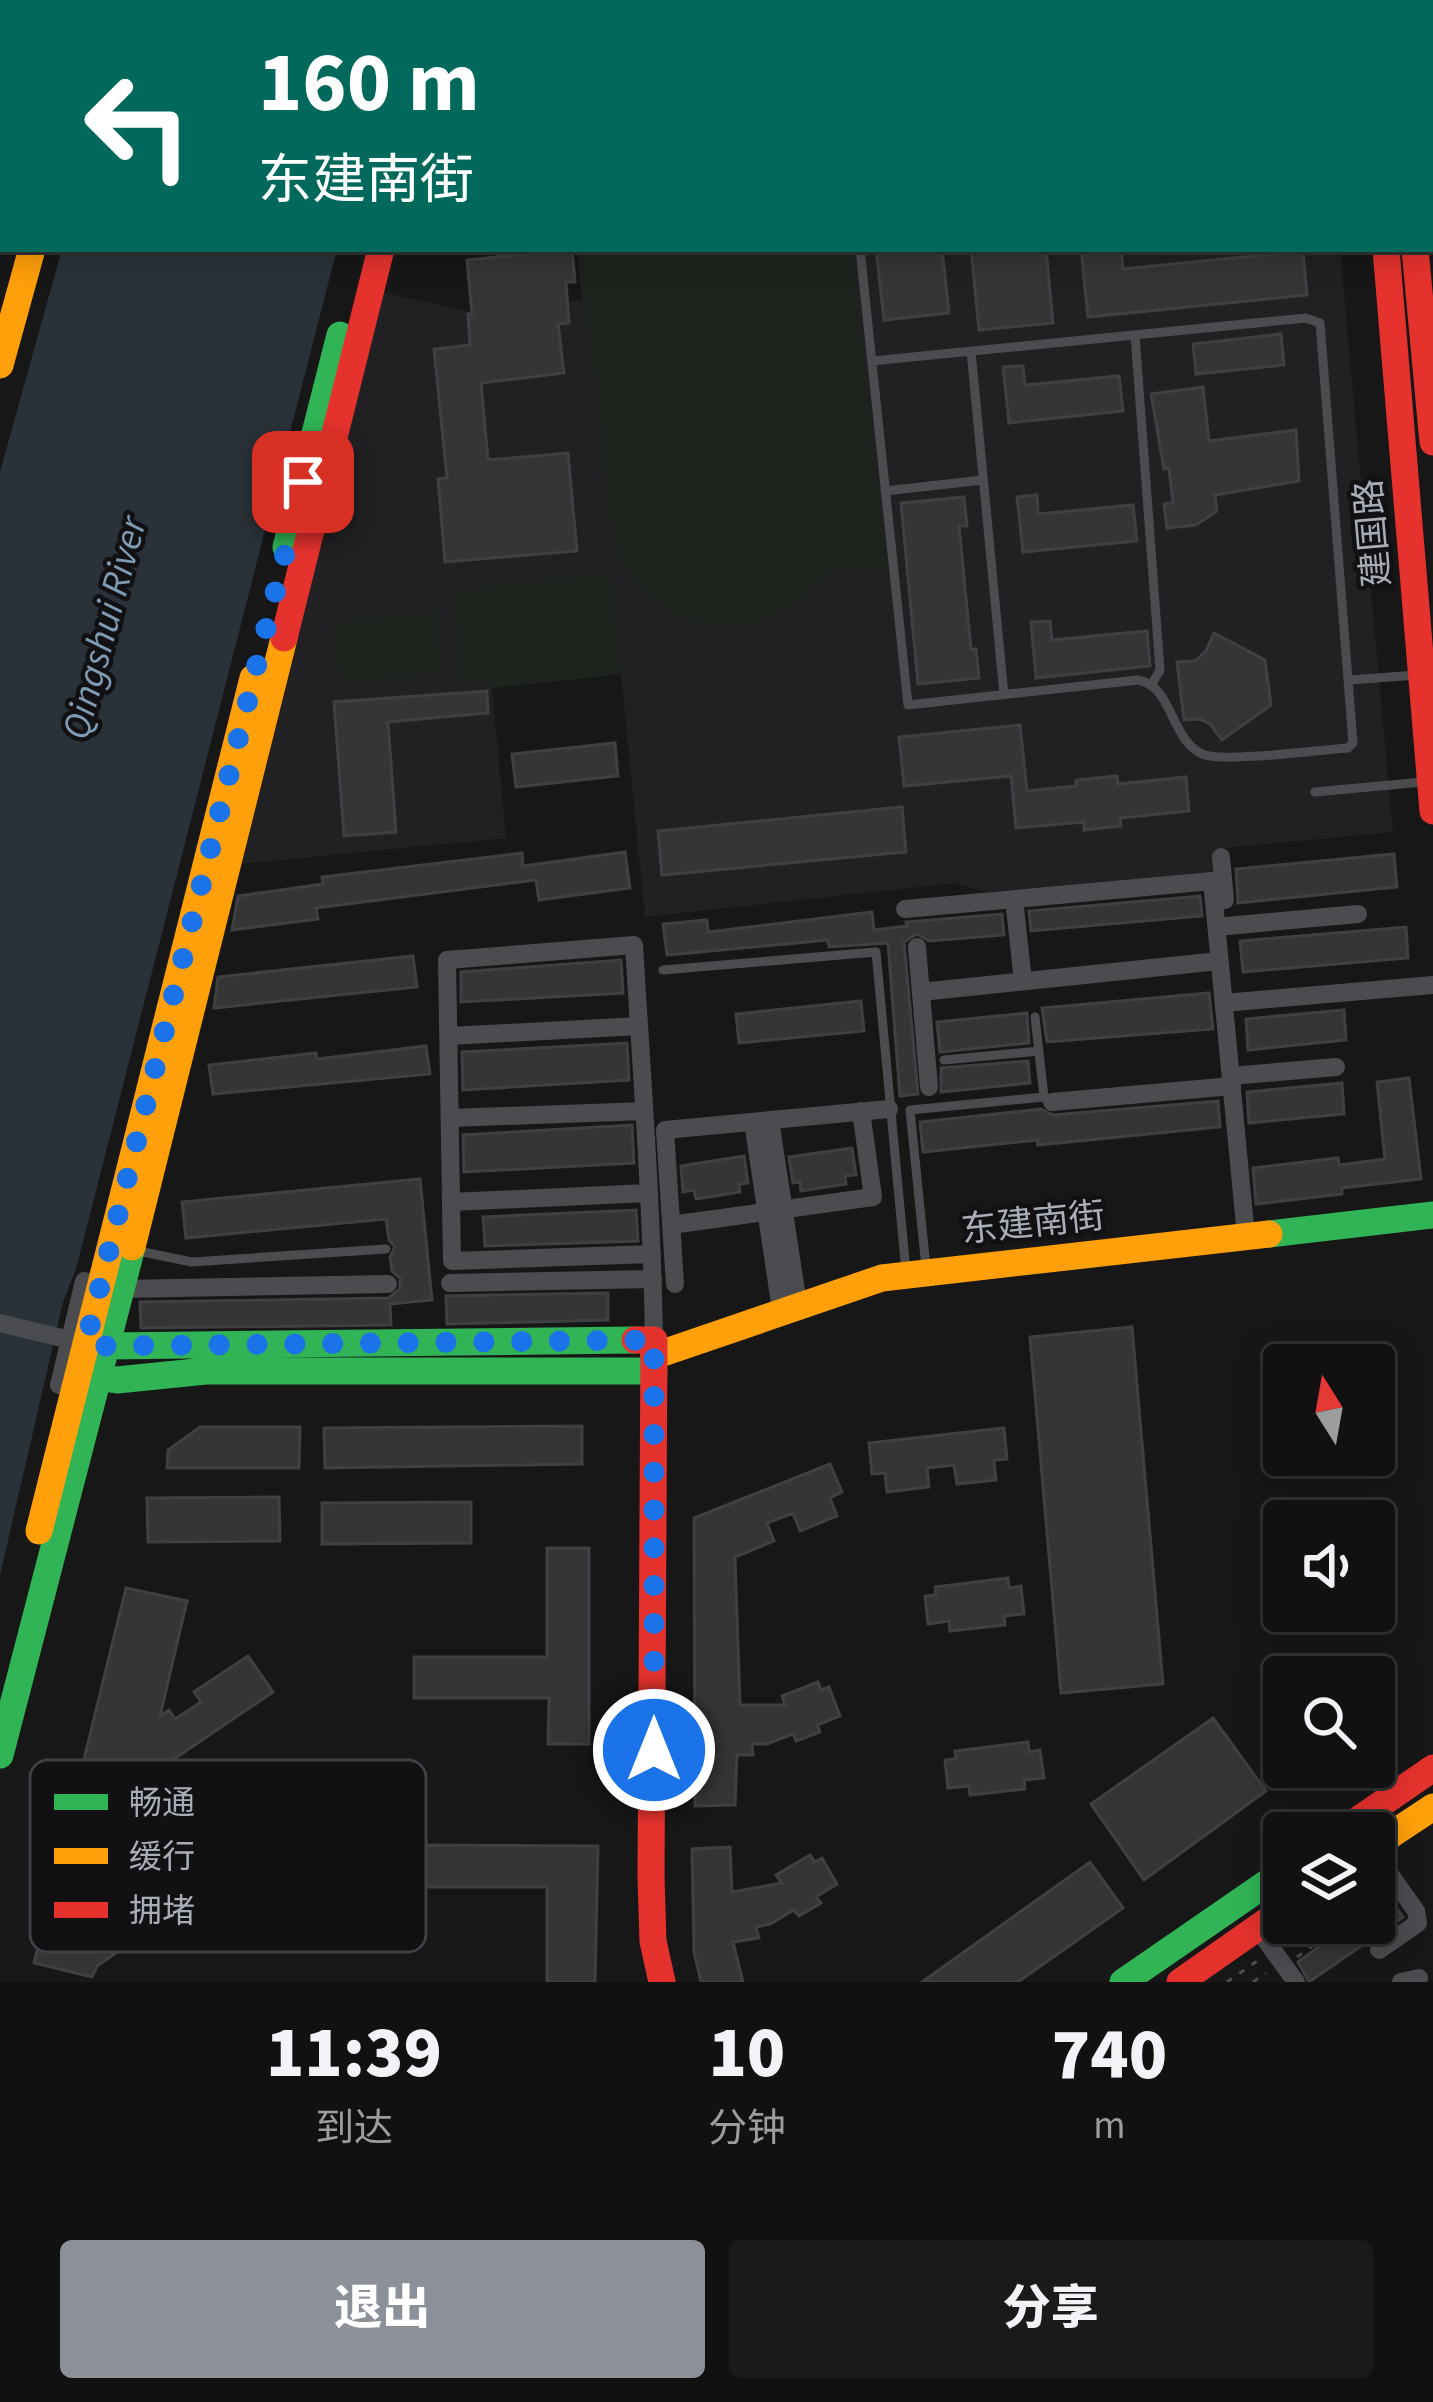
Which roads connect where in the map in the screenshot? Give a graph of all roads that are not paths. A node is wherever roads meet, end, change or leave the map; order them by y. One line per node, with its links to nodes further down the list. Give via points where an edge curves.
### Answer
1 (31, 252): 11 (main road)
2 (361, 252): 56 (main road)
3 (380, 252): 56 (main road)
4 (860, 252): 10 (lane)
5 (1386, 252): 15 (main road, 建国路)
6 (1415, 252): 8 (main road)
7 (1135, 334): 9 (lane); 16 (lane, via 1306,317 1320,323); 17 (lane, via 1160,670)
8 (1428, 339): 12 (main road)
9 (971, 351): 10 (lane); 13 (lane)
10 (872, 361): 14 (lane)
11 (0, 365)
12 (1433, 442)
13 (982, 480): 14 (lane); 18 (lane)
14 (885, 491): 18 (lane, via 908,705)
15 (1427, 674): 16 (lane); 19 (main road, 建国路)
16 (1350, 680): 17 (lane, via 1355,736 1348,748 1222,756 1187,741)
17 (1152, 684): 18 (lane)
18 (1004, 695)
19 (1428, 705): 20 (main road, 建国路)
20 (1430, 782): 21 (lane); 22 (main road, 建国路)
21 (1315, 792)
22 (1433, 812)
23 (1221, 856): 27 (street)
24 (1014, 899): 25 (street); 29 (street, via 1211,881); 31 (street)
25 (905, 909)
26 (1358, 914): 27 (street)
27 (1227, 926): 34 (street)
28 (917, 947): 33 (street)
29 (1219, 961): 31 (street); 41 (street)
30 (663, 970): 44 (lane, via 876,952)
31 (1023, 981): 33 (street)
32 (1433, 985): 34 (street)
33 (921, 992): 42 (street)
34 (1235, 1002): 41 (street)
35 (1035, 1017): 38 (lane)
36 (639, 1026): 37 (street); 37 (street, via 634,945 447,960); 45 (street)
37 (448, 1036): 47 (street)
38 (1039, 1051): 39 (lane); 59 (lane, via 1044,1097 910,1110)
39 (944, 1060)
40 (1336, 1067): 41 (street)
41 (1237, 1081): 43 (street); 49 (street); 55 (street)
42 (929, 1087)
43 (1052, 1102)
44 (889, 1108): 46 (street); 59 (lane)
45 (644, 1111): 47 (street); 50 (street)
46 (861, 1111): 48 (street); 52 (street, via 873,1197)
47 (450, 1118): 51 (street)
48 (762, 1121): 52 (street); 54 (street, via 665,1130)
49 (1250, 1162)
50 (648, 1193): 51 (street); 58 (street)
51 (451, 1202): 58 (street, via 452,1261)
52 (775, 1210): 54 (street); 65 (street)
53 (1433, 1215): 55 (main road, 东建南街)
54 (671, 1225): 63 (street)
55 (1246, 1236): 59 (main road, 东建南街)
56 (121, 1247): 57 (lane, via 192,1262); 64 (main road)
57 (386, 1250)
58 (652, 1254): 60 (street)
59 (916, 1273): 65 (main road, 东建南街)
60 (653, 1279): 61 (street); 68 (street)
61 (451, 1283)
62 (388, 1284): 64 (street)
63 (675, 1284)
64 (102, 1285): 67 (main road)
65 (790, 1307): 68 (main road, 东建南街)
66 (0, 1323): 67 (street)
67 (88, 1343): 68 (main road, 东建南街); 69 (main road)
68 (654, 1356): 69 (main road, 东建南街); 83 (main road, via 650,1876)
69 (77, 1382): 70 (main road); 71 (main road)
70 (0, 1687)
71 (0, 1755)
72 (1433, 1768): 74 (main road)
73 (1433, 1807): 75 (main road)
74 (1369, 1812)
75 (1395, 1834)
76 (1395, 1880): 80 (street, via 1418,1923)
77 (1263, 1886): 84 (main road)
78 (1263, 1924): 79 (main road)
79 (1257, 1928): 85 (main road); 86 (street)
80 (1395, 1939)
81 (1388, 1944): 82 (street)
82 (1379, 1950)
83 (662, 1982)
84 (1124, 1982)
85 (1180, 1982)
86 (1296, 1982)

